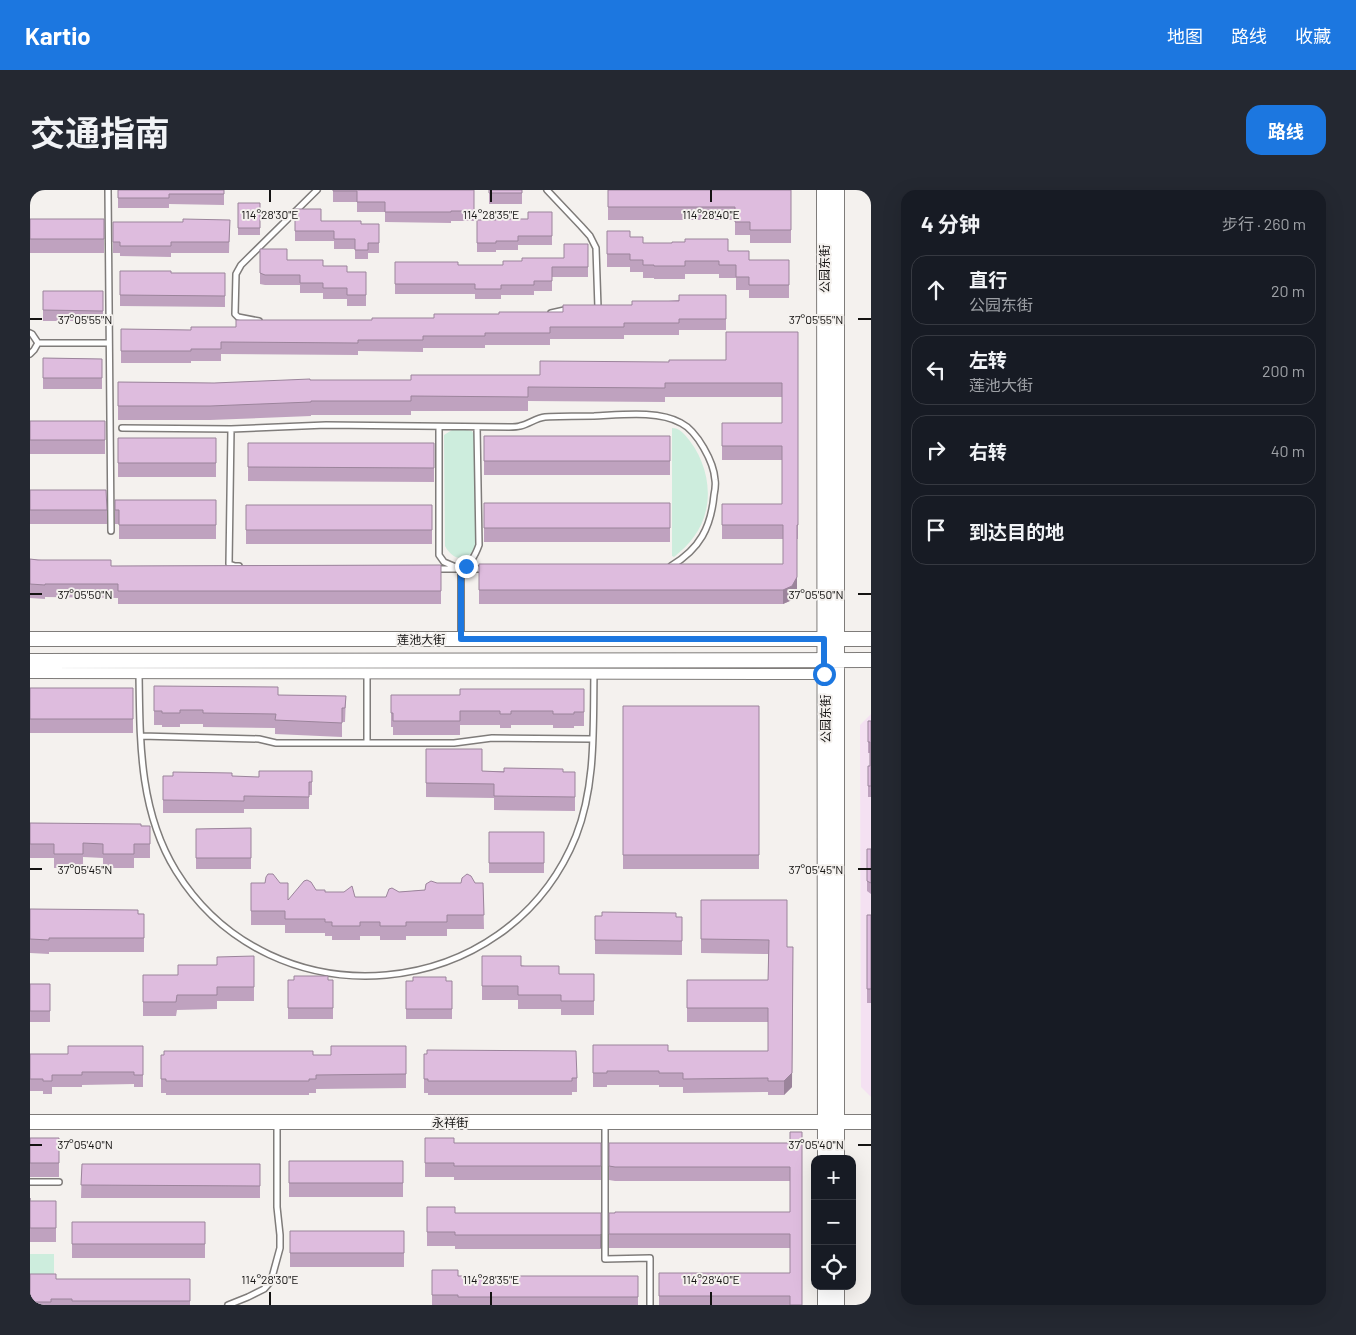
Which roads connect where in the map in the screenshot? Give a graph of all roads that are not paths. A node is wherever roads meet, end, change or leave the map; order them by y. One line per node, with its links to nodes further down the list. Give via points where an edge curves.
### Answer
1 (108, 190): 14 (lane)
2 (317, 190): 11 (lane, via 241,265 236,274 235,314)
3 (547, 190): 8 (lane, via 590,236 596,248)
4 (824, 190): 27 (street, 公园东街)
5 (837, 190): 27 (street, 公园东街)
6 (574, 308): 10 (lane)
7 (590, 308): 8 (lane)
8 (598, 308): 9 (lane)
9 (606, 308)
10 (546, 315)
11 (262, 322)
12 (30, 332): 13 (lane)
13 (38, 343): 14 (lane); 15 (lane)
14 (109, 343): 20 (lane)
15 (30, 354)
16 (439, 426): 17 (lane); 19 (lane, via 326,425); 23 (lane, via 439,555 444,562)
17 (477, 427): 23 (lane, via 479,545 475,556); 25 (lane, via 520,426 543,418 593,416 659,416 682,423 705,449 714,472 715,488 708,526 698,544 680,562)
18 (122, 428): 19 (lane)
19 (231, 429): 21 (lane, via 230,564)
20 (111, 531)
21 (244, 566)
22 (431, 569): 23 (lane)
23 (461, 569): 24 (lane); 26 (lane)
24 (490, 569)
25 (666, 569)
26 (461, 639): 27 (street, 莲池大街); 29 (street, 莲池大街)
27 (831, 639): 28 (street, 莲池大街); 32 (street, 公园东街)
28 (871, 639)
29 (30, 640)
30 (871, 660): 32 (street, 莲池大街)
31 (30, 661): 32 (street, 莲池大街)
32 (829, 665): 36 (street); 43 (street, 公园东街)
33 (30, 673): 34 (street)
34 (139, 673): 35 (street); 37 (lane)
35 (367, 673): 36 (street); 39 (lane)
36 (594, 673): 38 (lane)
37 (141, 736): 38 (lane, via 147,797 158,836 177,872 201,904 237,935 284,961 324,972 364,977 405,974 445,963 500,933 531,906 557,873 576,836 588,796); 39 (lane, via 259,739 276,743)
38 (592, 739): 39 (lane, via 492,738 454,744)
39 (367, 743)
40 (30, 1122): 41 (street, 永祥街)
41 (277, 1122): 42 (street, 永祥街); 51 (lane, via 280,1248 271,1281 264,1289)
42 (605, 1122): 43 (street, 永祥街); 52 (lane, via 605,1259 650,1258)
43 (831, 1122): 44 (street, 永祥街); 45 (street, 公园东街); 46 (street, 公园东街)
44 (871, 1122)
45 (826, 1155)
46 (837, 1155)
47 (30, 1182): 48 (lane)
48 (59, 1182)
49 (825, 1290): 53 (street)
50 (838, 1290): 54 (street)
51 (228, 1305)
52 (650, 1305)
53 (825, 1305)
54 (838, 1305)

